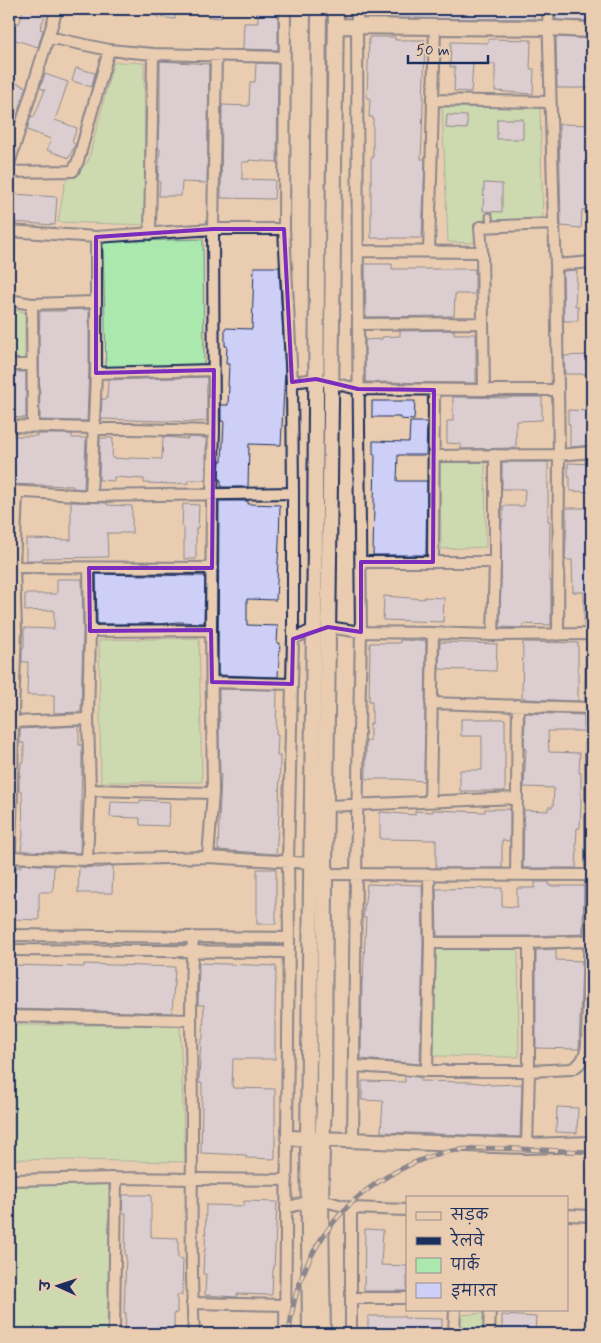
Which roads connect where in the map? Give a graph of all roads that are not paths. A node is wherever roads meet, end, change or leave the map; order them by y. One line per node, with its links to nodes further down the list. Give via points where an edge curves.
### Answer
1 (56, 9): 12 (street)
2 (285, 9): 16 (street)
3 (319, 9): 41 (main road)
4 (336, 9): 7 (main road)
5 (357, 9): 9 (street)
6 (548, 9): 10 (street)
7 (336, 26): 9 (main road); 43 (main road)
8 (435, 26): 9 (main road); 10 (main road); 17 (street)
9 (357, 27): 27 (street)
10 (548, 28): 11 (main road); 18 (street)
11 (592, 30)
12 (48, 37): 13 (street); 19 (street)
13 (108, 50): 14 (street); 20 (street, via 73,171)
14 (153, 54): 15 (street); 25 (street)
15 (216, 54): 16 (street); 22 (street)
16 (284, 57): 23 (street)
17 (432, 100): 18 (street); 28 (street)
18 (550, 102): 21 (street)
19 (9, 164)
20 (9, 172)
21 (554, 224): 29 (street, via 489,221 480,227); 31 (street)
22 (213, 229): 23 (street); 25 (street); 39 (street)
23 (284, 229): 42 (street)
24 (9, 230): 26 (street)
25 (150, 234): 26 (street)
26 (96, 237): 33 (street)
27 (358, 251): 28 (street); 36 (street)
28 (429, 252): 29 (street)
29 (482, 252): 35 (street)
30 (592, 262): 31 (street)
31 (556, 265): 47 (street)
32 (9, 300): 34 (street)
33 (95, 302): 34 (street); 40 (street)
34 (32, 304): 38 (street)
35 (482, 323): 36 (street); 46 (street)
36 (358, 324): 44 (street)
37 (9, 365): 38 (street)
38 (32, 365): 49 (street)
39 (214, 370): 40 (street); 51 (street)
40 (96, 373): 50 (street)
41 (316, 379): 42 (street); 43 (street); 69 (main road)
42 (292, 382): 58 (street)
43 (332, 383): 44 (street); 66 (main road)
44 (358, 388): 45 (street); 60 (street)
45 (434, 390): 46 (street); 55 (street)
46 (484, 390): 47 (street)
47 (558, 390): 54 (street)
48 (9, 426): 49 (street)
49 (33, 428): 50 (street)
50 (94, 428): 51 (street); 59 (street)
51 (214, 431): 57 (street)
52 (592, 452): 54 (street)
53 (495, 455): 54 (street); 55 (street); 62 (street)
54 (558, 455): 75 (street)
55 (434, 456): 61 (street)
56 (13, 492): 59 (street); 63 (street)
57 (212, 493): 58 (street); 59 (street); 65 (street)
58 (293, 493): 76 (street)
59 (91, 496)
60 (361, 562): 61 (street); 71 (street)
61 (433, 562): 62 (street)
62 (495, 562): 74 (street)
63 (11, 567): 64 (street); 67 (street)
64 (89, 568): 65 (street); 70 (street)
65 (212, 568): 68 (street)
66 (328, 627): 69 (main road); 71 (street); 91 (main road)
67 (12, 630): 84 (street)
68 (211, 630): 70 (street); 78 (street)
69 (314, 630): 76 (street); 97 (main road)
70 (90, 632): 83 (street)
71 (362, 632): 72 (street); 92 (street)
72 (433, 633): 74 (street); 80 (street)
73 (592, 634): 75 (street)
74 (493, 635): 75 (street)
75 (558, 635)
76 (293, 639): 79 (street)
77 (592, 651): 82 (street)
78 (212, 682): 79 (street); 87 (street)
79 (292, 684): 96 (street)
80 (431, 703): 81 (street); 90 (street)
81 (518, 705): 82 (street); 88 (street)
82 (591, 708): 89 (street)
83 (88, 719): 84 (street); 85 (street)
84 (13, 722): 86 (street)
85 (90, 790): 87 (street); 95 (street)
86 (10, 792): 93 (street)
87 (213, 794): 94 (street)
88 (517, 798): 90 (street); 100 (street)
89 (592, 800): 101 (street)
90 (430, 802): 92 (street)
91 (327, 806): 92 (street); 97 (main road)
92 (358, 806): 98 (street)
93 (10, 857): 95 (street); 102 (street)
94 (208, 857): 95 (street); 96 (street)
95 (87, 860)
96 (288, 862): 97 (street); 105 (street)
97 (316, 870): 98 (street); 118 (main road)
98 (356, 874): 99 (street); 114 (street)
99 (429, 874): 100 (street); 107 (street)
100 (516, 874): 101 (street)
101 (591, 875): 106 (street)
102 (9, 876)
103 (9, 935): 104 (street)
104 (193, 937): 105 (street); 110 (street)
105 (289, 938): 111 (street)
106 (590, 941): 108 (street); 116 (street, via 584,1058 571,1069)
107 (430, 943): 108 (street); 115 (street)
108 (529, 943): 116 (street)
109 (9, 950): 110 (street)
110 (192, 951): 111 (street); 113 (street)
111 (289, 952): 117 (street)
112 (9, 1016): 113 (street)
113 (192, 1020): 123 (street)
114 (355, 1066): 115 (street); 119 (street)
115 (427, 1071): 116 (street)
116 (529, 1071): 121 (street)
117 (288, 1138): 118 (main road); 125 (street)
118 (315, 1139): 119 (main road); 126 (main road)
119 (353, 1142): 121 (main road)
120 (591, 1144): 121 (main road)
121 (527, 1146)
122 (116, 1178): 123 (street); 124 (street); 138 (street)
123 (192, 1178): 125 (street); 134 (street)
124 (9, 1180)
125 (287, 1180): 127 (street)
126 (316, 1200): 127 (street); 128 (street); 141 (main road); 142 (main road)
127 (286, 1208): 135 (street)
128 (351, 1208): 129 (street); 132 (street)
129 (406, 1210)
130 (568, 1215): 131 (street)
131 (592, 1216)
132 (351, 1298): 133 (street); 143 (street)
133 (406, 1298)
134 (192, 1303): 135 (street); 139 (street)
135 (286, 1305): 140 (street)
136 (455, 1310): 144 (street)
137 (490, 1310): 145 (street)
138 (114, 1334)
139 (194, 1334)
140 (285, 1334)
141 (310, 1334)
142 (323, 1334)
143 (351, 1334)
144 (454, 1334)
145 (489, 1334)

